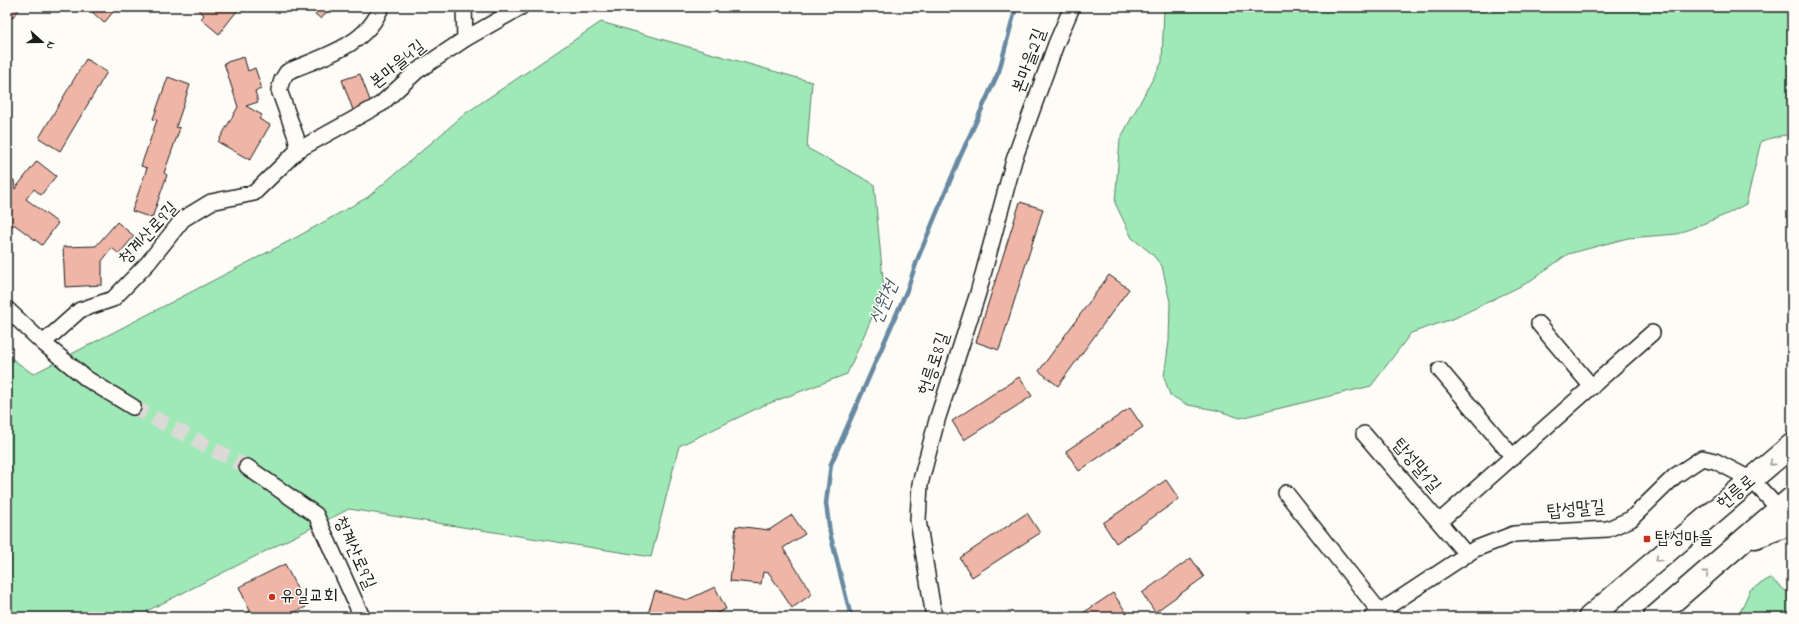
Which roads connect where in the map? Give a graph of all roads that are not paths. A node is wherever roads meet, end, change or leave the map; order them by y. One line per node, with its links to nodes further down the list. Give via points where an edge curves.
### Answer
1 (381, 7): 7 (street, via 372,26 352,43 287,72 282,80 280,90)
2 (464, 7): 5 (street)
3 (520, 7): 5 (street, 본마을4길)
4 (1072, 7): 6 (street, 본마을2길)
5 (465, 39): 7 (street, 본마을4길, via 417,71 381,104)
6 (1026, 128): 26 (street, 헌릉로8길, via 1014,160 978,293 937,420 920,484 918,520)
7 (298, 150): 11 (street, 청계산로9길, via 254,193 211,202 183,219 148,263 113,299 80,310)
8 (7, 309): 11 (street)
9 (1539, 324): 13 (street)
10 (1652, 333): 13 (street, 탑성말1길)
11 (43, 343): 14 (street, via 87,379)
12 (1440, 370): 17 (street)
13 (1592, 387): 17 (street, 탑성말1길)
14 (133, 407)
15 (1364, 434): 22 (street, 탑성말1길)
16 (1792, 445): 19 (main road, 헌릉로, one-way to 19)
17 (1513, 457): 22 (street, 탑성말1길)
18 (247, 467): 25 (street, 청계산로9길, via 316,515)
19 (1752, 480): 21 (street, 탑성말길); 23 (street, 탑성말길, via 1715,461 1702,458 1676,476 1631,519 1608,529 1514,534); 27 (main road, 헌릉로, one-way to 27)
20 (1286, 493): 24 (street, 탑성말길)
21 (1788, 510): 28 (main road, one-way to 21, via 1741,542)
22 (1439, 522): 23 (street, 탑성말1길)
23 (1467, 555): 24 (street, 탑성말길)
24 (1376, 614)
25 (362, 617)
26 (934, 617)
27 (1590, 617)
28 (1655, 617)

